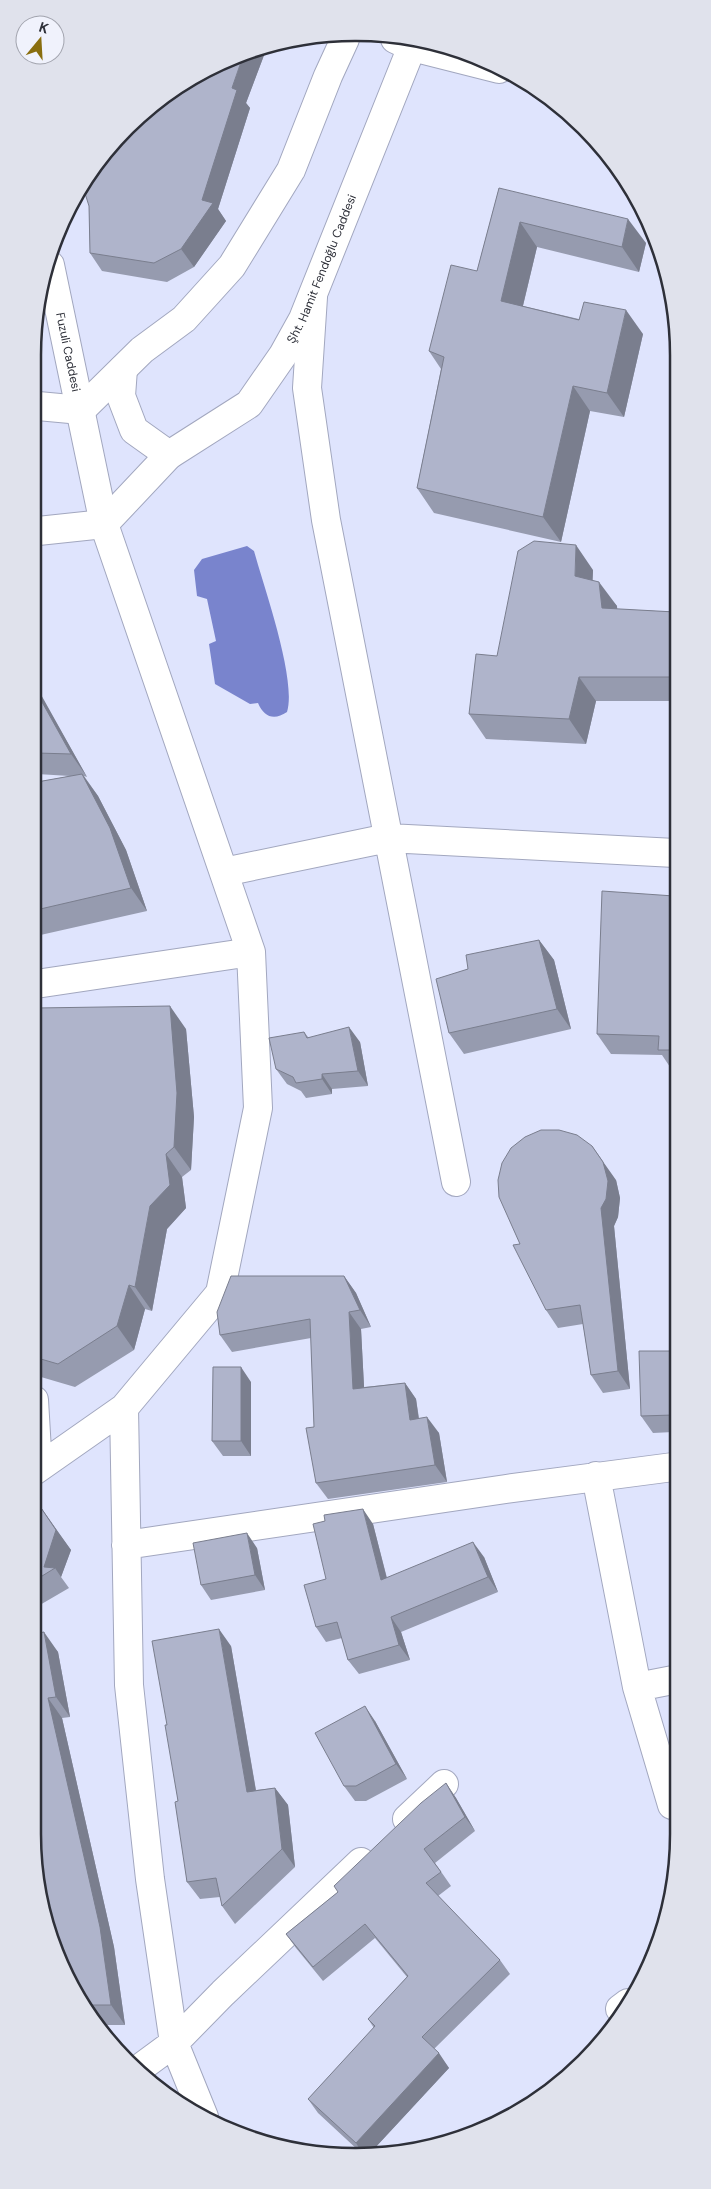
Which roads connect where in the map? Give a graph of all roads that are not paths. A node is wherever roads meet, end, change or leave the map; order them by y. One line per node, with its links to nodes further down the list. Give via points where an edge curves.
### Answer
1 (344, 42): 5 (street, via 291,170 232,266 184,319 142,350)
2 (405, 45): 4 (street, Şht. Hamit Fendoğlu Caddesi)
3 (52, 274): 7 (street, Fuzuli Caddesi)
4 (313, 293): 8 (street, Şht. Hamit Fendoğlu Caddesi, via 283,355 249,404); 11 (street, via 307,388 326,520)
5 (123, 369): 7 (street); 8 (street, via 121,396 134,430)
6 (41, 406): 7 (street)
7 (81, 410): 9 (street, Fuzuli Caddesi)
8 (169, 455): 9 (street, Şht. Hamit Fendoğlu Caddesi)
9 (104, 524): 10 (street); 13 (street, Fuzuli Caddesi)
10 (41, 530)
11 (388, 838): 12 (street); 13 (street); 16 (street)
12 (670, 853)
13 (224, 872): 14 (street, Fuzuli Caddesi)
14 (252, 952): 15 (street); 17 (street, Fuzuli Caddesi, via 258,1108 220,1292)
15 (41, 983)
16 (456, 1182)
17 (124, 1408): 18 (street, Fuzuli Caddesi); 21 (street)
18 (41, 1466)
19 (670, 1467): 20 (street)
20 (596, 1476): 21 (street); 23 (street)
21 (126, 1545): 26 (street, via 129,1685 150,1880)
22 (670, 1681): 23 (street)
23 (637, 1688): 25 (street)
24 (444, 1784): 26 (street)
25 (670, 1799)
26 (174, 2043): 27 (street); 28 (street)
27 (143, 2066)
28 (200, 2107)

